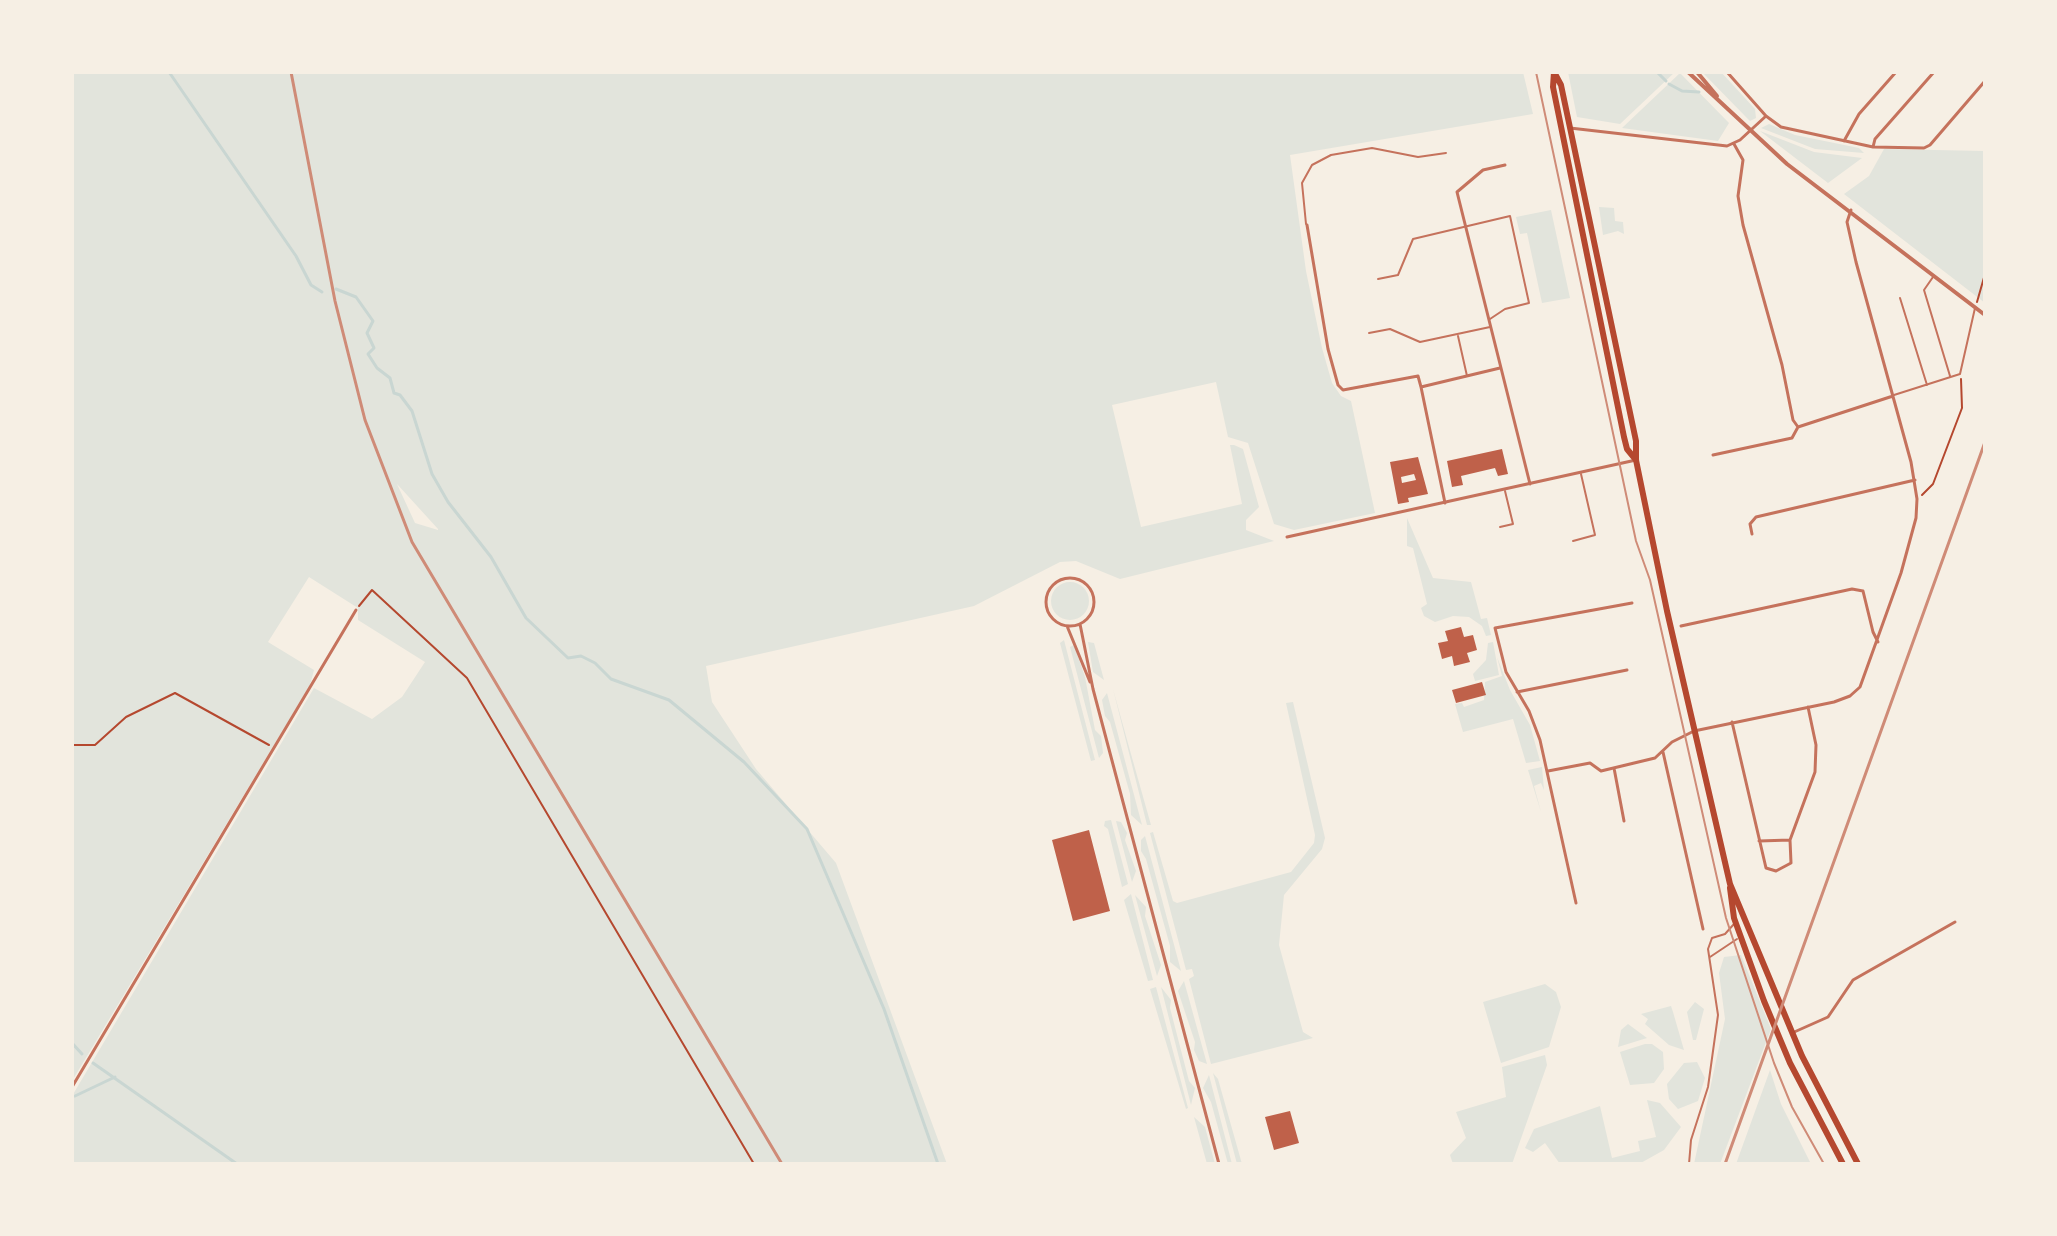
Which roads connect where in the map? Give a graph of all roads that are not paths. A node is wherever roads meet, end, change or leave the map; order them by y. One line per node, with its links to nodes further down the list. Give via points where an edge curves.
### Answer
1 (1554, 72): 10 (highway); 37 (highway, via 1624,437)
2 (1688, 72): 8 (street)
3 (1697, 72): 8 (street)
4 (1727, 72): 9 (street)
5 (1896, 72): 12 (street, via 1859,114)
6 (1934, 72): 14 (street)
7 (1985, 81): 14 (street, via 1930,145)
8 (1723, 105): 11 (street)
9 (1766, 116): 11 (street); 12 (street, via 1787,130)
10 (1570, 128): 13 (street); 37 (highway, via 1638,446)
11 (1750, 131): 13 (street); 17 (street)
12 (1844, 141): 14 (street)
13 (1734, 144): 35 (street, via 1743,160 1739,207)
14 (1873, 147)
15 (1446, 153): 18 (lane, via 1418,157 1372,148 1331,155 1312,165 1302,183)
16 (1505, 165): 19 (street, via 1483,170 1457,192)
17 (1851, 210): 20 (street); 34 (street, via 1847,222)
18 (1307, 225): 33 (street, via 1338,385 1343,390 1418,376)
19 (1466, 227): 21 (lane, via 1413,239 1398,275); 25 (street); 25 (lane, via 1510,216 1529,303)
20 (1934, 275): 23 (street); 31 (lane, via 1924,290)
21 (1378, 279)
22 (1900, 298): 32 (lane)
23 (1975, 307): 24 (street); 31 (lane, via 1960,374)
24 (1985, 315)
25 (1490, 319): 26 (street)
26 (1491, 327): 28 (lane); 29 (street)
27 (1369, 333): 28 (lane, via 1390,329 1420,342)
28 (1458, 335): 30 (lane)
29 (1502, 368): 30 (street); 40 (street)
30 (1467, 376): 33 (street)
31 (1950, 377): 32 (lane)
32 (1927, 385): 34 (lane)
33 (1421, 387): 42 (street)
34 (1893, 396): 35 (street); 39 (street)
35 (1798, 427): 36 (street, via 1792,438)
36 (1713, 455)
37 (1636, 460): 38 (street); 58 (highway)
38 (1581, 473): 40 (street); 46 (lane, via 1595,535)
39 (1915, 480): 44 (street, via 1756,517 1750,524); 52 (street, via 1917,499 1905,559)
40 (1530, 484): 41 (street)
41 (1505, 490): 42 (street); 43 (lane, via 1513,524)
42 (1445, 503): 45 (street)
43 (1500, 527)
44 (1752, 534)
45 (1287, 537)
46 (1573, 541)
47 (1632, 603): 55 (street, via 1495,628)
48 (356, 610): 75 (street)
49 (1080, 624): 50 (street); 50 (street, via 1093,610 1092,592 1080,579 1066,577 1053,584 1045,600 1051,618); 54 (street)
50 (1067, 626): 54 (street)
51 (1681, 626): 52 (street, via 1852,589 1863,591)
52 (1878, 642): 56 (street, via 1860,687 1850,696)
53 (1627, 670): 55 (street)
54 (1093, 689): 76 (street)
55 (1517, 692): 61 (street)
56 (1808, 707): 57 (street); 63 (street, via 1815,772)
57 (1732, 722): 58 (street); 64 (street)
58 (1694, 731): 59 (street, via 1678,737); 65 (highway)
59 (1663, 752): 60 (street); 70 (street)
60 (1614, 768): 61 (street, via 1601,771 1590,763); 62 (street)
61 (1548, 771): 66 (street)
62 (1624, 821)
63 (1790, 840): 64 (street); 64 (street, via 1791,863 1776,871 1766,868)
64 (1759, 841)
65 (1730, 884): 67 (highway); 68 (highway)
66 (1576, 903)
67 (1745, 917): 71 (lane); 72 (highway)
68 (1734, 918): 71 (highway); 73 (lane, via 1729,930 1712,938)
69 (1955, 922): 74 (street, via 1853,980 1828,1017)
70 (1703, 929)
71 (1740, 935): 72 (lane); 73 (lane); 78 (highway, via 1790,1063)
72 (1758, 948): 74 (highway)
73 (1709, 957): 77 (lane, via 1718,1015)
74 (1792, 1033): 79 (highway)
75 (72, 1087)
76 (1219, 1164)
77 (1689, 1164)
78 (1843, 1164)
79 (1858, 1164)

